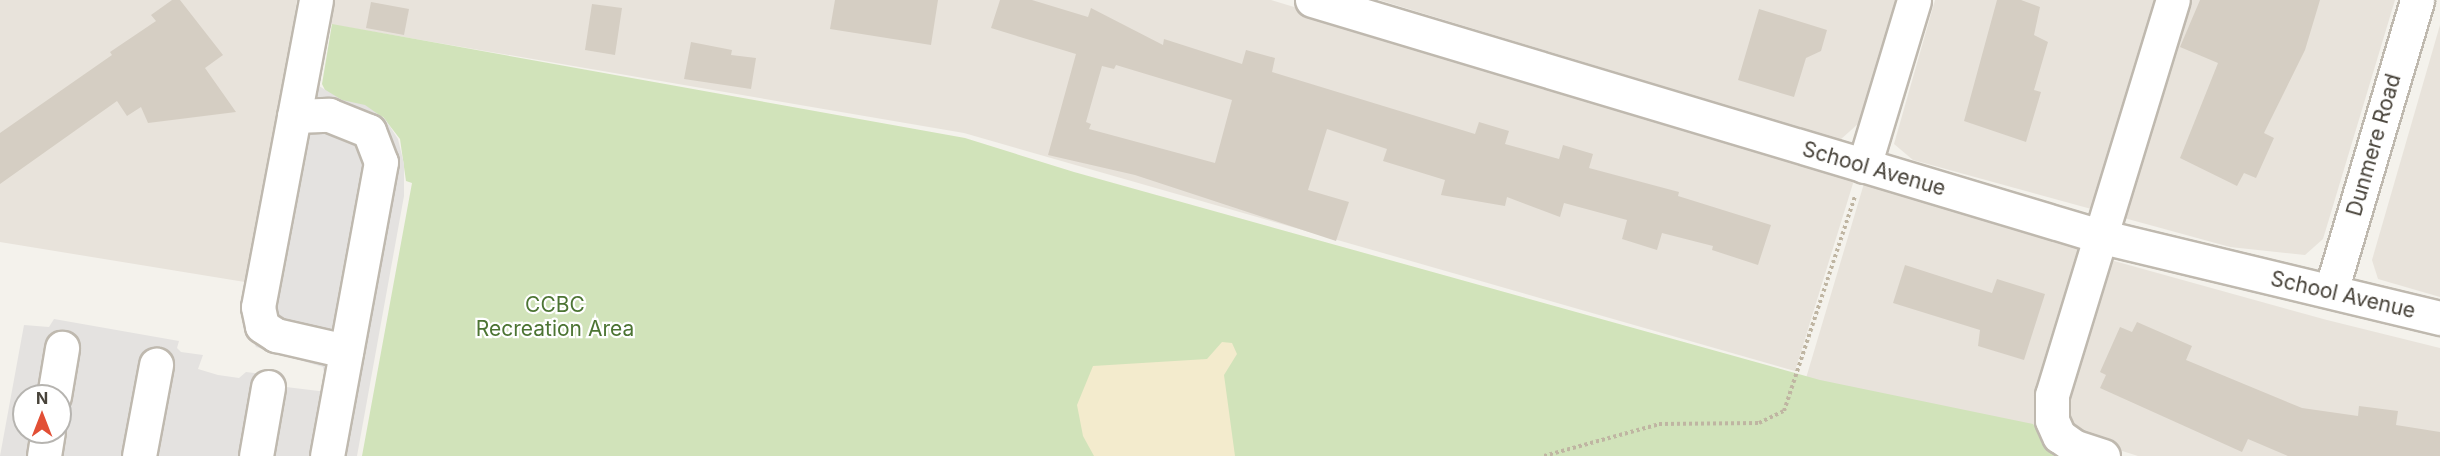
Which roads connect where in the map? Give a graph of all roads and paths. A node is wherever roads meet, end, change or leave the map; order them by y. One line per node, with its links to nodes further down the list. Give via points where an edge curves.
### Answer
1 (316, 0): 6 (street)
2 (1312, 0): 7 (street, School Avenue)
3 (1914, 0): 7 (street)
4 (2173, 0): 8 (street)
5 (2417, 0): 9 (street, Dunmere Road)
6 (294, 116): 12 (street, via 258,307 262,326 276,335); 12 (street, via 329,115 369,131 381,162)
7 (1864, 166): 8 (street, School Avenue); 19 (path, via 1784,411 1759,423 1659,424)
8 (2103, 237): 9 (street, School Avenue); 20 (street, via 2067,339 2052,395 2052,420 2059,436 2075,447)
9 (2331, 291): 10 (street, School Avenue)
10 (2440, 318)
11 (62, 348): 14 (street)
12 (346, 351): 18 (street)
13 (156, 365): 16 (street)
14 (56, 384)
15 (268, 387): 17 (street)
16 (140, 456)
17 (256, 456)
18 (327, 456)
19 (1544, 456)
20 (2103, 456)

